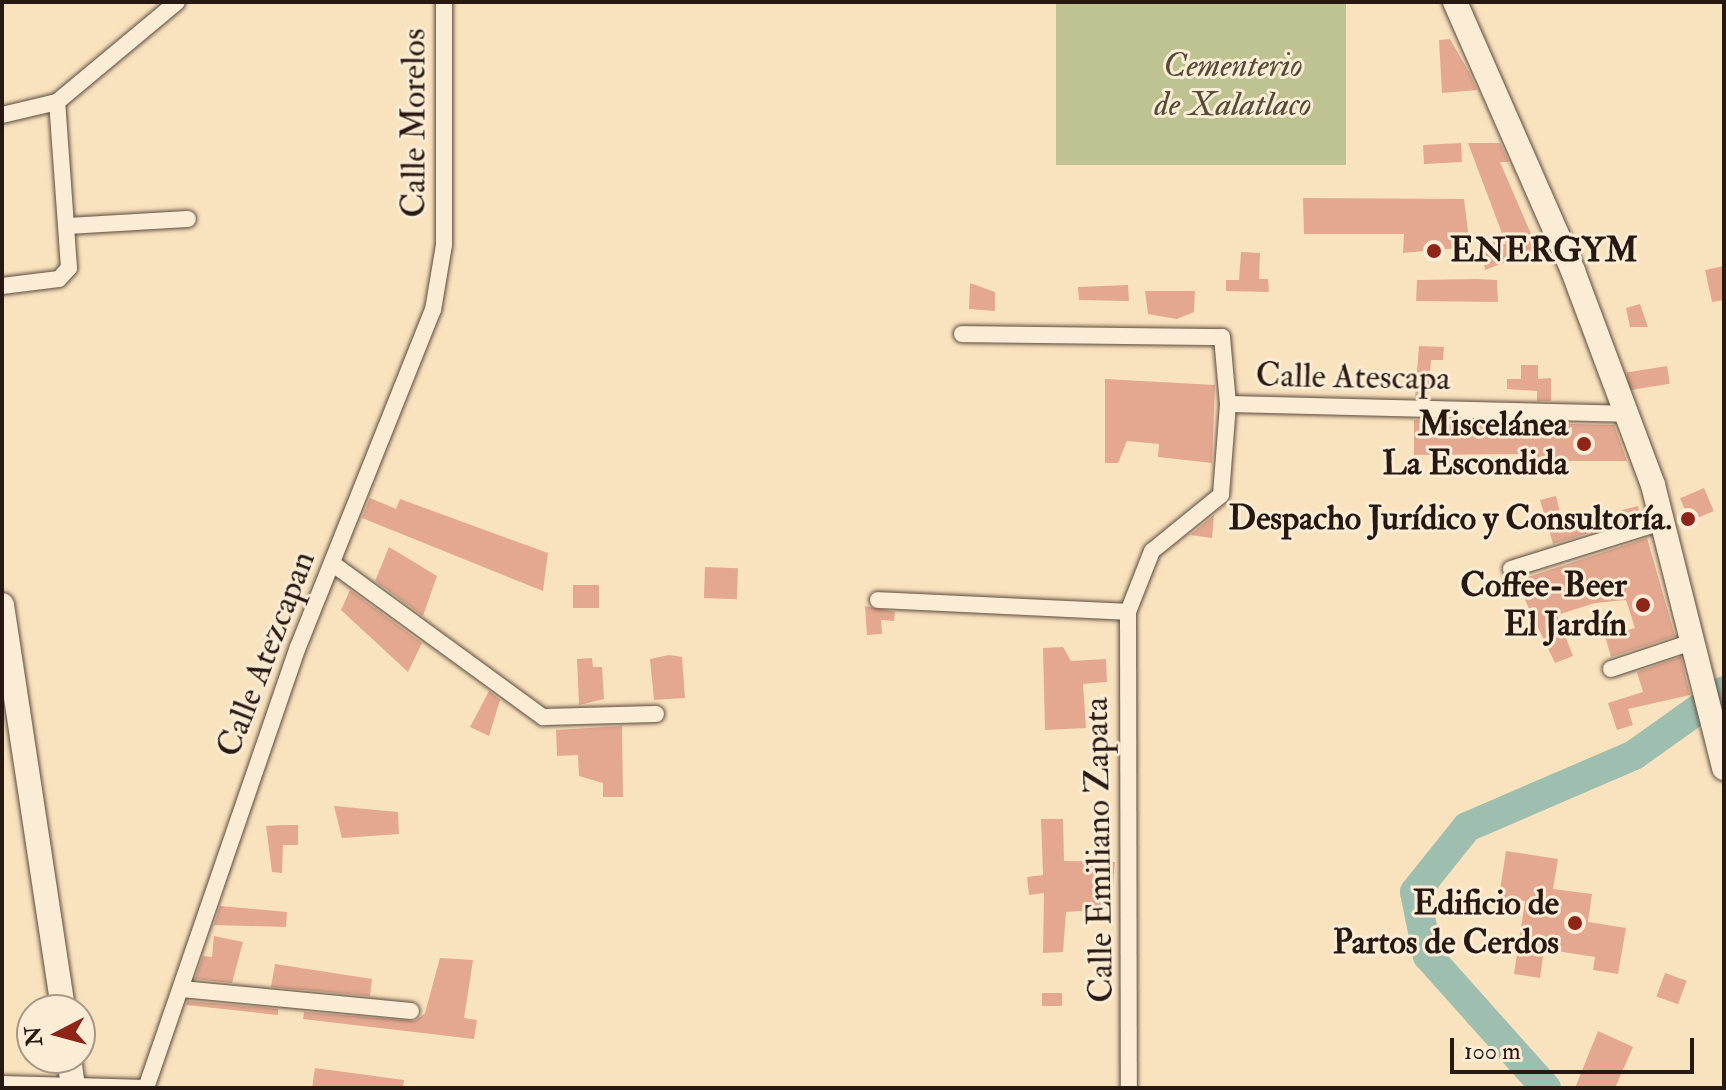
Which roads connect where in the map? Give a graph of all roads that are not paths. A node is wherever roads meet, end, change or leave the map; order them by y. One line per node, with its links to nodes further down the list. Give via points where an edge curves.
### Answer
1 (176, 2): 4 (street)
2 (444, 2): 8 (street, Calle Morelos)
3 (1458, 6): 12 (main road, via 1573,271)
4 (57, 102): 5 (street); 7 (street)
5 (2, 115)
6 (188, 219): 7 (street)
7 (67, 226): 9 (street, via 66,275)
8 (444, 245): 14 (street, Calle Atezcapan, via 433,310)
9 (2, 286)
10 (962, 334): 11 (street, via 1222,337)
11 (1228, 404): 12 (street, Calle Atescapa); 18 (street, Calle Atescapa, via 1221,495 1152,551)
12 (1626, 414): 13 (main road)
13 (1662, 522): 15 (street); 19 (main road)
14 (333, 564): 22 (street, via 543,717); 24 (street, Calle Atezcapan, via 236,817)
15 (1511, 569)
16 (878, 600): 18 (street)
17 (2, 605): 20 (main road)
18 (1128, 612): 30 (street, Calle Emiliano Zapata)
19 (1692, 642): 21 (street); 23 (main road, via 1713,741)
20 (5, 652): 25 (main road)
21 (1611, 669)
22 (656, 714)
23 (1724, 768)
24 (182, 989): 26 (street); 29 (street, Calle Atezcapan)
25 (60, 994)
26 (411, 1011)
27 (2, 1084): 28 (street)
28 (73, 1086): 29 (street)
29 (146, 1088)
30 (1129, 1088)

